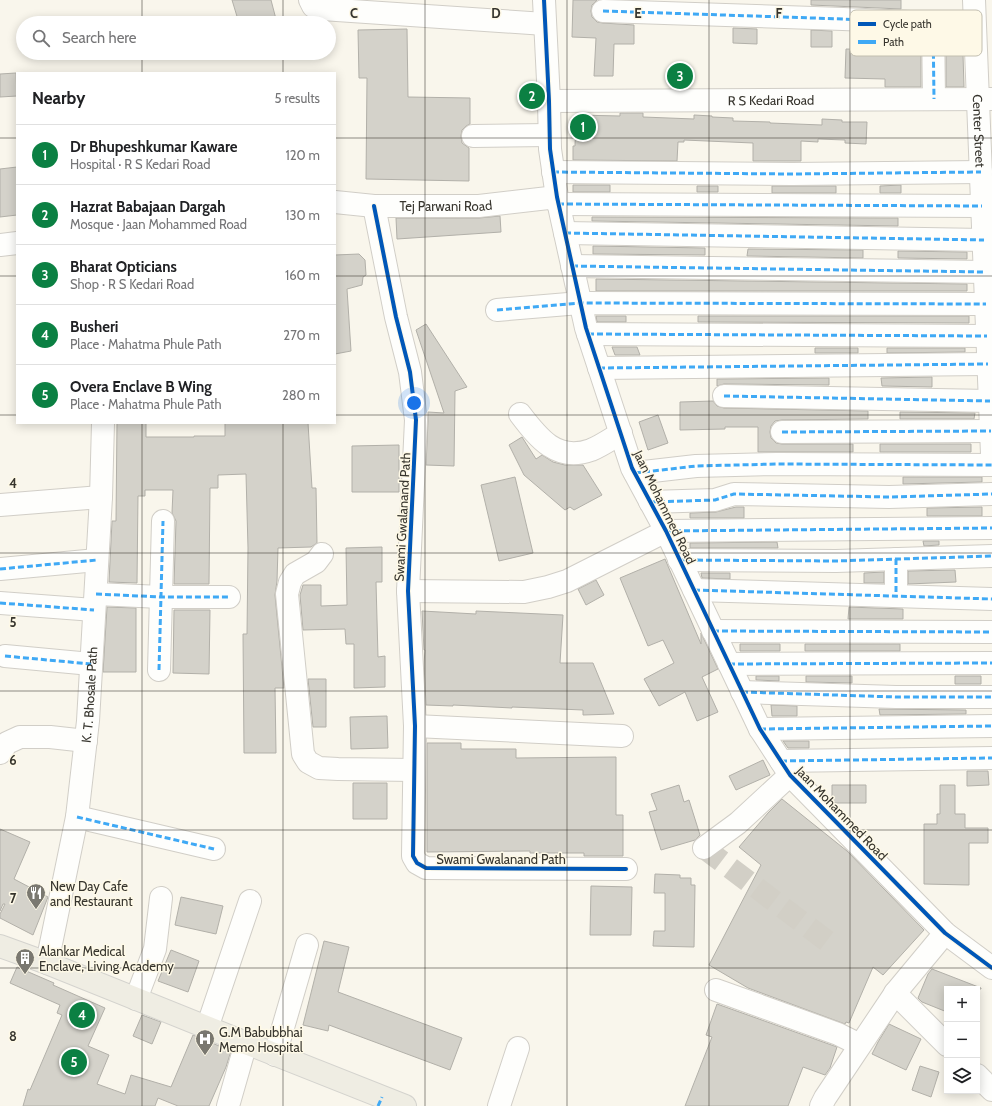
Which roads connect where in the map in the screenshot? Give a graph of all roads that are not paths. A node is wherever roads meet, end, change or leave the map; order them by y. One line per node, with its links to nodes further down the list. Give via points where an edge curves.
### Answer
1 (310, 0): 7 (street, via 313,6 322,9)
2 (544, 0): 7 (street, Jaan Mohammed Road)
3 (974, 0): 4 (street, Center Street)
4 (975, 10)
5 (603, 12): 6 (street)
6 (850, 19)
7 (545, 24): 12 (street, Jaan Mohammed Road)
8 (933, 56): 10 (street)
9 (980, 56): 11 (street, Center Street)
10 (934, 99): 11 (street, R S Kedari Road); 12 (street, R S Kedari Road)
11 (985, 99): 16 (street, Center Street)
12 (549, 101): 13 (street, Jaan Mohammed Road)
13 (550, 135): 14 (street); 15 (street, Jaan Mohammed Road)
14 (472, 136)
15 (553, 172): 16 (street); 17 (street, Jaan Mohammed Road)
16 (981, 172): 20 (street, Center Street)
17 (557, 200): 19 (street, Tej Parwani Road, via 479,206); 20 (street, Tej Parwani Road); 21 (street, Jaan Mohammed Road)
18 (336, 202): 19 (street, Tej Parwani Road)
19 (374, 206): 58 (street, Swami Gwalanand Path, via 396,317 410,372 416,420)
20 (982, 206): 22 (street, Center Street)
21 (565, 234): 22 (street); 25 (street, Jaan Mohammed Road)
22 (984, 240): 26 (street, Center Street)
23 (16, 243): 24 (street)
24 (0, 245)
25 (572, 266): 26 (street); 27 (street, Jaan Mohammed Road)
26 (985, 272): 28 (street, Center Street)
27 (580, 303): 28 (street); 29 (street); 30 (street, Jaan Mohammed Road)
28 (986, 304): 31 (street, Center Street)
29 (497, 310)
30 (588, 334): 31 (street); 33 (street, Jaan Mohammed Road)
31 (987, 336): 32 (street, Center Street)
32 (988, 364): 33 (street); 35 (street, Center Street)
33 (599, 368): 40 (street, Jaan Mohammed Road)
34 (724, 396): 35 (street)
35 (990, 401): 38 (street, Center Street)
36 (520, 414): 40 (street, via 534,433 554,450 574,454 591,450)
37 (103, 424): 45 (street, K. T. Bhosale Path)
38 (991, 431): 39 (street); 41 (street, Center Street)
39 (782, 432)
40 (621, 433): 43 (street, Jaan Mohammed Road)
41 (992, 454)
42 (992, 465): 43 (street, via 777,464 696,466)
43 (635, 472): 46 (street, Jaan Mohammed Road)
44 (992, 494): 46 (street, via 889,497 734,494 716,500)
45 (101, 497): 47 (street); 54 (street, K. T. Bhosale Path)
46 (650, 502): 50 (street, Jaan Mohammed Road)
47 (0, 504)
48 (163, 521): 59 (street)
49 (992, 528): 50 (street)
50 (666, 531): 55 (street, Jaan Mohammed Road); 58 (street, via 574,577 548,587 524,592)
51 (322, 554): 82 (street, via 316,562 295,574 287,594 303,754 308,762 319,768)
52 (992, 556): 53 (street)
53 (896, 559): 55 (street); 61 (street)
54 (97, 560): 56 (street); 63 (street, K. T. Bhosale Path)
55 (679, 560): 57 (street, Jaan Mohammed Road)
56 (0, 569)
57 (694, 590): 61 (street); 65 (street, Jaan Mohammed Road)
58 (408, 591): 74 (street, Swami Gwalanand Path)
59 (161, 596): 60 (street); 63 (street); 71 (street)
60 (229, 596)
61 (896, 596): 62 (street)
62 (992, 599)
63 (95, 602): 64 (street); 69 (street, K. T. Bhosale Path)
64 (0, 603)
65 (713, 631): 66 (street); 70 (street, Jaan Mohammed Road)
66 (992, 632)
67 (4, 656): 69 (street)
68 (992, 663): 70 (street)
69 (91, 664): 78 (street, K. T. Bhosale Path)
70 (729, 664): 72 (street, Jaan Mohammed Road)
71 (159, 670)
72 (742, 692): 73 (street); 76 (street, Jaan Mohammed Road)
73 (992, 697)
74 (415, 726): 77 (street); 82 (street, Swami Gwalanand Path)
75 (992, 726): 76 (street)
76 (760, 729): 81 (street, Jaan Mohammed Road)
77 (622, 736)
78 (86, 741): 79 (street, via 20,737 7,743); 83 (street, K. T. Bhosale Path)
79 (0, 753)
80 (992, 758): 81 (street)
81 (786, 768): 84 (street, via 731,829); 89 (street, Jaan Mohammed Road)
82 (414, 770): 86 (street, Swami Gwalanand Path, via 413,856 417,863 426,868)
83 (77, 817): 85 (street); 92 (street, K. T. Bhosale Path)
84 (708, 845)
85 (214, 849)
86 (626, 869)
87 (161, 898): 96 (street, via 154,949)
88 (250, 901): 97 (street)
89 (946, 933): 93 (street, Jaan Mohammed Road); 94 (street)
90 (307, 945): 102 (street)
91 (0, 946): 92 (main road)
92 (47, 963): 96 (main road)
93 (992, 968)
94 (899, 988): 98 (street); 100 (street)
95 (716, 990): 100 (street, via 838,1034)
96 (136, 999): 97 (main road)
97 (208, 1028): 99 (main road)
98 (944, 1041)
99 (246, 1044): 102 (main road); 106 (street)
100 (860, 1046): 109 (street)
101 (518, 1048): 108 (street)
102 (275, 1055): 105 (main road)
103 (980, 1079): 104 (street)
104 (992, 1090)
105 (380, 1101): 107 (main road)
106 (228, 1106)
107 (405, 1106)
108 (499, 1106)
109 (821, 1106)

